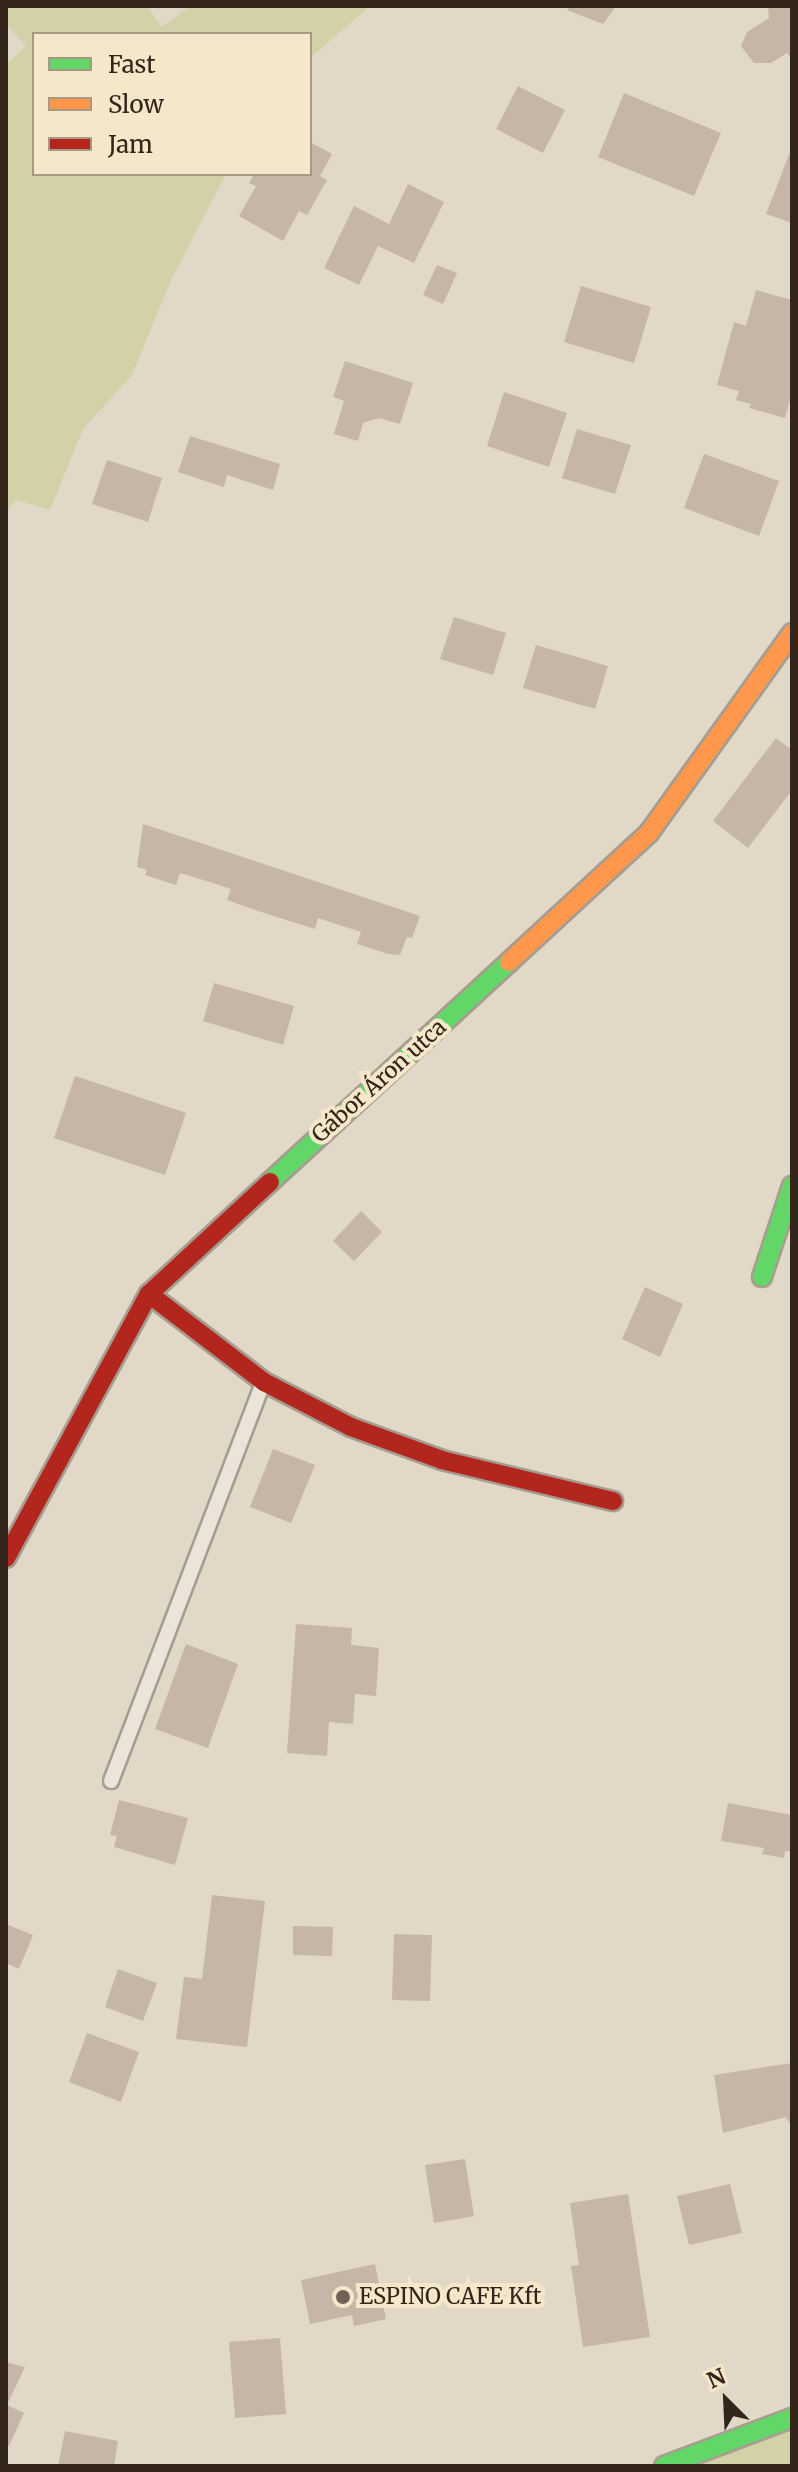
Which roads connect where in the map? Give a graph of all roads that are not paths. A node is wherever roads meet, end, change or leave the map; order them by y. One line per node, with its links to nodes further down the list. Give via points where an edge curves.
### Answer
1 (792, 633): 4 (street, Gábor Áron utca, via 649,833)
2 (792, 1186): 3 (street)
3 (762, 1277)
4 (149, 1294): 5 (street); 7 (street, Gábor Áron utca)
5 (264, 1382): 6 (street, via 351,1427 442,1460); 8 (lane)
6 (613, 1501)
7 (6, 1558)
8 (111, 1781)
9 (792, 2418): 10 (street)
10 (664, 2466)

